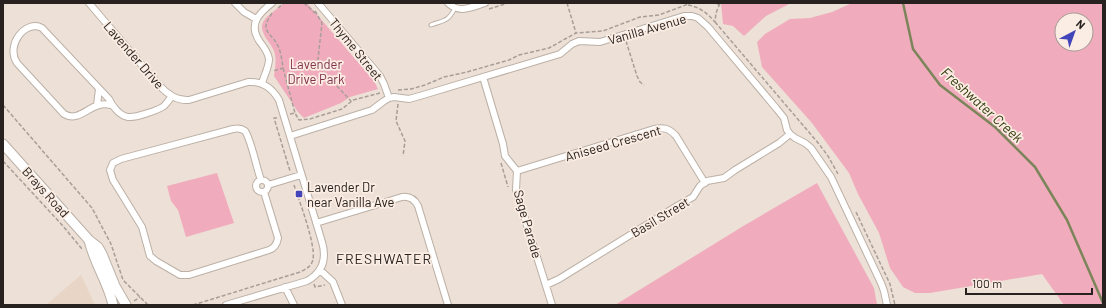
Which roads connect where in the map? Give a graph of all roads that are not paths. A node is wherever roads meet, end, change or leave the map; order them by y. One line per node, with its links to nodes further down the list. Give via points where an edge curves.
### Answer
1 (89, 3): 13 (street, Lavender Drive, via 159,86)
2 (235, 3): 8 (street)
3 (272, 3): 8 (street)
4 (318, 3): 14 (street, Thyme Street, via 380,76)
5 (448, 3): 7 (street)
6 (485, 3): 7 (street, via 466,9)
7 (455, 8): 9 (lane, via 447,19)
8 (256, 19): 11 (street, via 255,32 269,59)
9 (431, 25)
10 (483, 77): 14 (street, Vanilla Avenue, via 412,99); 17 (street, Vanilla Avenue, via 560,54 579,40 600,42 678,17 695,17 708,27 776,108 784,118); 20 (street, Sage Parade, via 505,156)
11 (262, 83): 13 (street, Lavender Drive, via 248,82 189,100 180,100); 18 (street, via 276,95)
12 (100, 89): 15 (street); 15 (street, via 42,28 32,26 15,40 12,54 16,63 64,114 76,116); 16 (street)
13 (172, 96): 16 (street, via 161,108 131,117 122,115)
14 (389, 98): 18 (street, via 372,110)
15 (98, 105): 16 (street)
16 (111, 105)
17 (790, 134): 23 (street, via 724,178); 38 (street, via 808,145 827,170 881,283)
18 (290, 136): 21 (street)
19 (3, 144): 27 (main road, Brays Road)
20 (517, 171): 23 (street, Aniseed Crescent, via 654,129 665,128 676,136); 29 (street, Sage Parade, via 516,190)
21 (301, 175): 24 (street); 26 (street)
22 (261, 180): 24 (street); 25 (street, via 257,188); 25 (street, via 248,136 243,130 236,128 118,160 112,165 110,172 142,227 150,256 183,276 274,247 278,238)
23 (705, 183): 29 (street, Basil Street, via 690,199)
24 (268, 185): 25 (street)
25 (264, 192)
26 (316, 223): 28 (street, via 325,254); 36 (street, via 402,196 412,198 418,206)
27 (89, 240): 31 (main road, Brays Road); 32 (main road, Brays Road, via 102,254 115,286)
28 (320, 270): 30 (street, via 307,281); 35 (street, via 337,288)
29 (546, 285): 37 (street, Sage Parade)
30 (285, 287): 33 (street); 34 (street)
31 (113, 305)
32 (128, 305)
33 (226, 305)
34 (294, 305)
35 (342, 305)
36 (448, 305)
37 (552, 305)
38 (887, 305)

